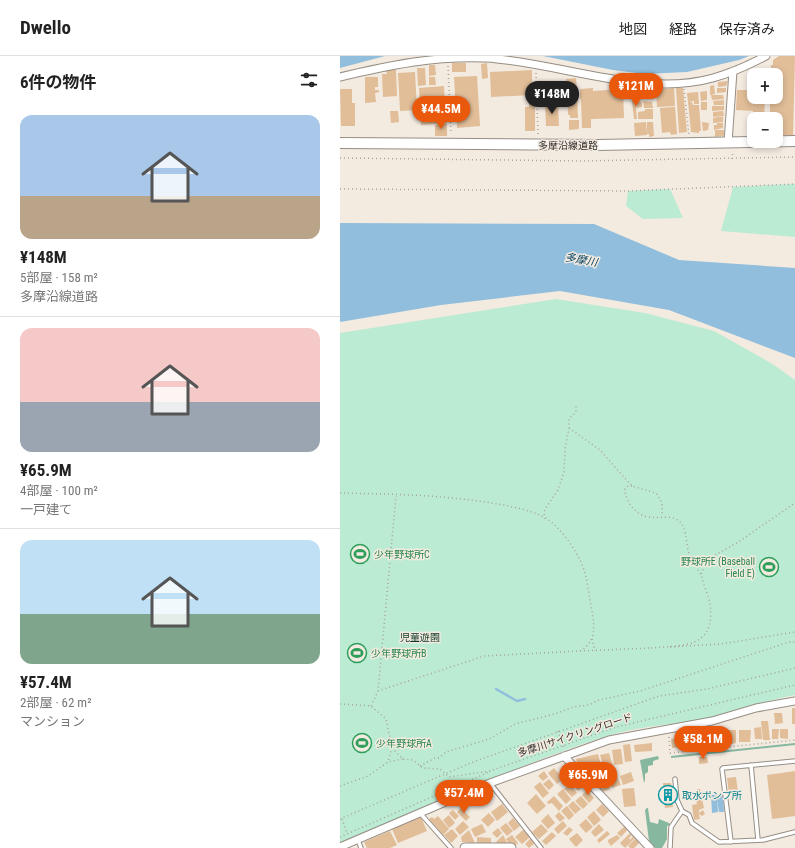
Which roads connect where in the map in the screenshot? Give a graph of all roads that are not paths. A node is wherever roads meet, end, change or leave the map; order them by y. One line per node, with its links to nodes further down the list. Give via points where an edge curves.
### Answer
1 (766, 56): 2 (street)
2 (733, 71): 3 (street, via 712,78 652,84 536,64 486,58 447,58 408,61); 6 (street)
3 (340, 77)
4 (795, 141): 6 (main road, 多摩沿線道路)
5 (340, 143): 6 (main road, 多摩沿線道路)
6 (728, 143)
7 (795, 701): 8 (street, via 756,708 712,721 609,740)
8 (564, 756): 12 (street); 25 (street)
9 (795, 761): 10 (lane)
10 (751, 765): 17 (lane); 18 (lane, via 722,769)
11 (675, 779): 13 (lane, via 677,800)
12 (490, 783): 14 (street); 24 (lane)
13 (682, 812): 18 (lane, via 690,815 692,823 719,842); 26 (lane, via 671,827)
14 (420, 813): 16 (street); 21 (lane)
15 (795, 832): 17 (lane)
16 (358, 840): 19 (street); 20 (lane)
17 (758, 840): 18 (lane)
18 (731, 842)
19 (342, 847)
20 (361, 848)
21 (451, 848)
22 (466, 848): 23 (street)
23 (511, 848)
24 (542, 848)
25 (650, 848)
26 (670, 848)

